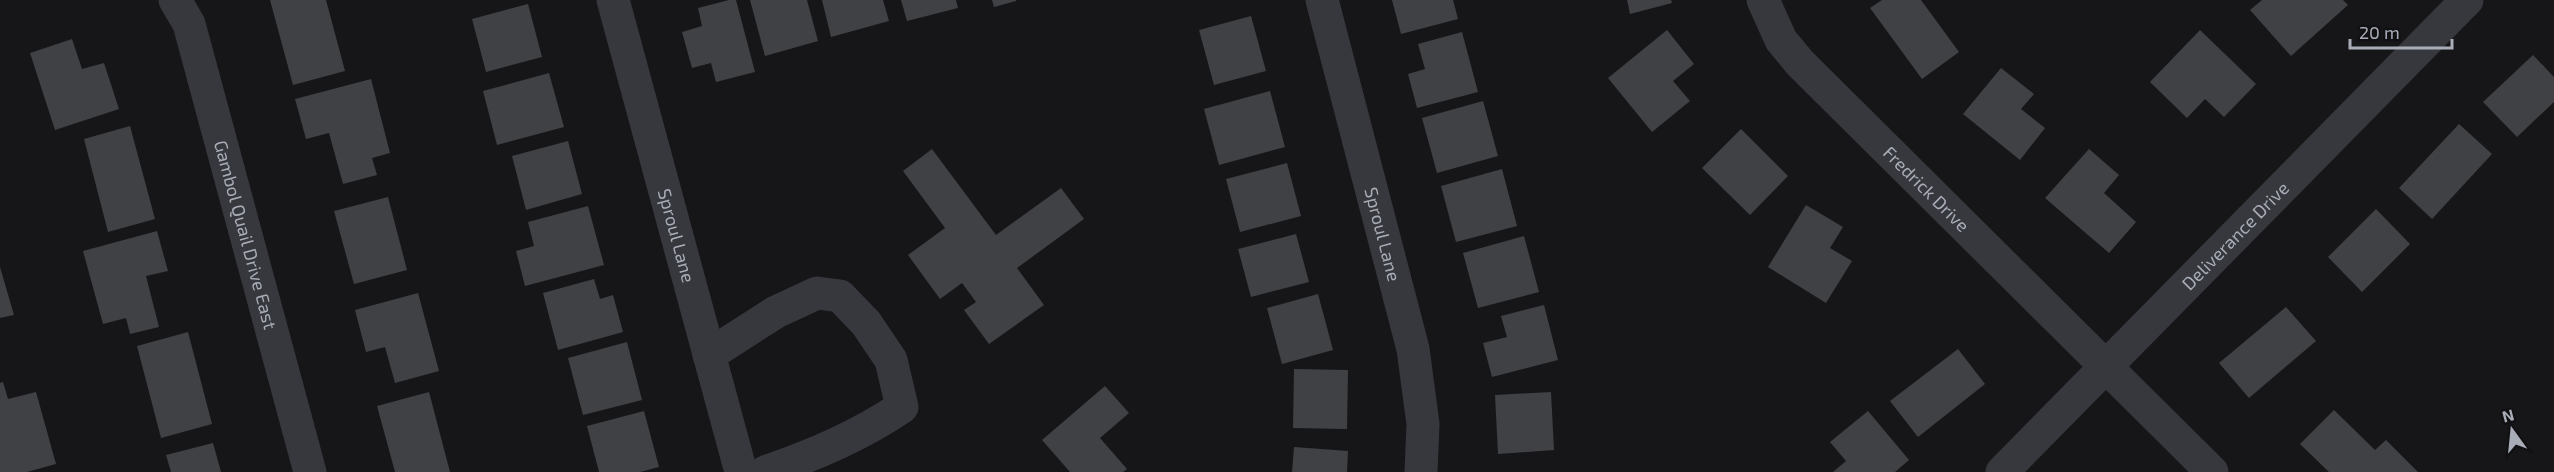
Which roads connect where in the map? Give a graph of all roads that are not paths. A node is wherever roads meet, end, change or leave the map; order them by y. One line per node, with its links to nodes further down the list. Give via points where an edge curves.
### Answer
1 (175, 0): 8 (street, Gambol Quail Drive East, via 189,24)
2 (613, 0): 6 (street, Sproul Lane)
3 (1322, 0): 11 (street, Sproul Lane, via 1413,349 1423,424)
4 (1763, 0): 7 (street, Fredrick Drive, via 1781,40 1800,63)
5 (2467, 0): 7 (street, Deliverance Drive)
6 (709, 355): 9 (street, Sproul Lane); 10 (street, via 776,312 817,293 840,296 866,323 891,360 902,407 868,430)
7 (2106, 367): 12 (street, Deliverance Drive); 13 (street, Fredrick Drive)
8 (310, 472)
9 (741, 472)
10 (765, 472)
11 (1421, 472)
12 (2002, 472)
13 (2212, 472)

